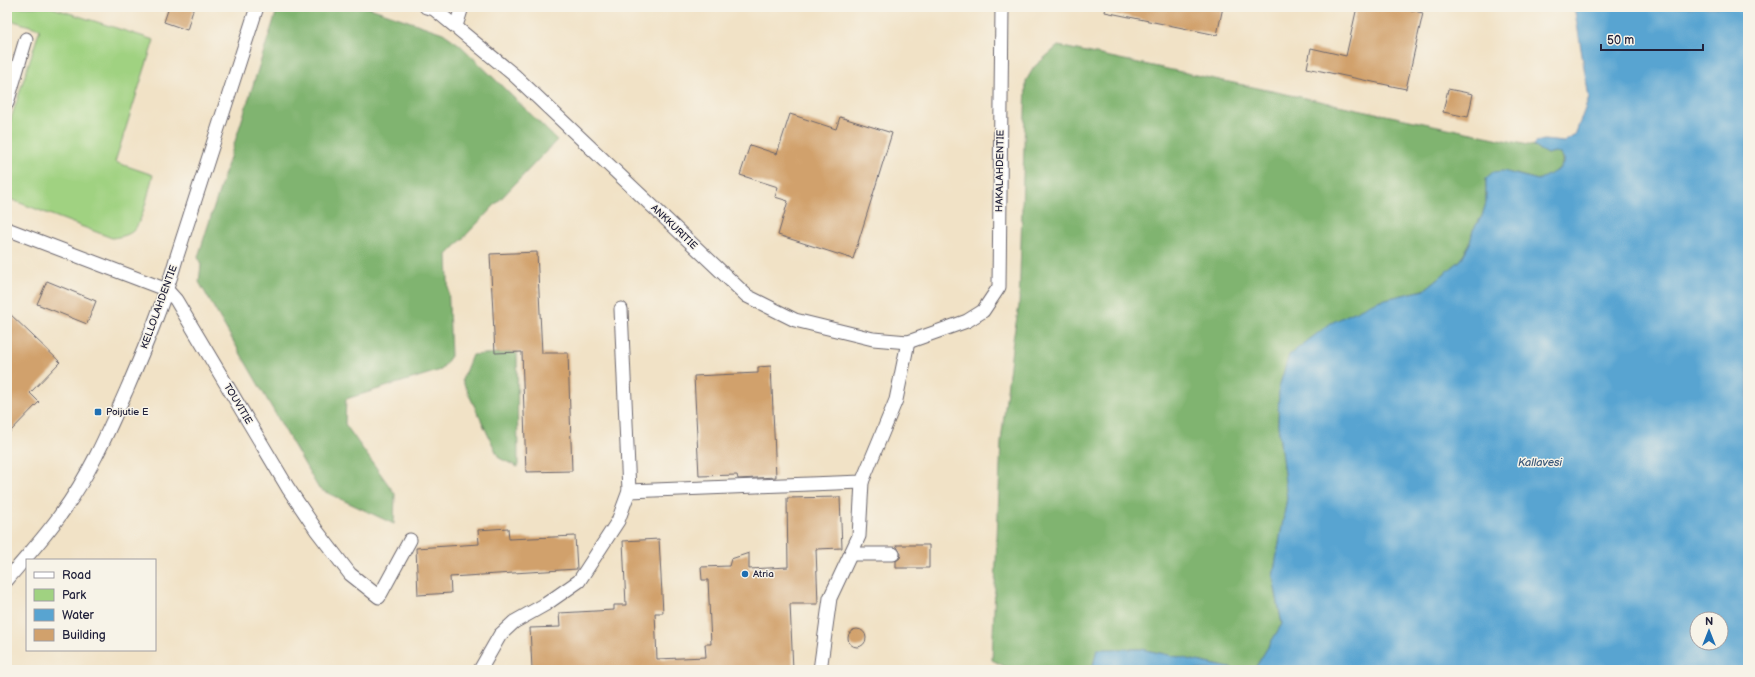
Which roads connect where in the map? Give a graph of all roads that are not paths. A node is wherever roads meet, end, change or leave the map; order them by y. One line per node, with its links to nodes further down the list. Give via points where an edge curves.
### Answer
1 (257, 7): 9 (street, KELLOLAHDENTIE)
2 (426, 7): 5 (street, ANKKURITIE, via 434,9)
3 (462, 7): 5 (street)
4 (1002, 7): 11 (street, HAKALAHDENTIE, via 999,287 983,311)
5 (456, 26): 12 (street, ANKKURITIE, via 514,75 747,296 795,320 874,339)
6 (26, 39): 7 (street)
7 (7, 103)
8 (7, 229): 9 (street)
9 (167, 290): 15 (street, TOUVITIE, via 176,300 288,488 317,532 350,574 379,597); 18 (street, KELLOLAHDENTIE, via 109,431 86,476 61,515)
10 (620, 309): 14 (street)
11 (967, 321): 12 (street, ANKKURITIE)
12 (908, 342): 13 (street, via 896,400)
13 (862, 482): 14 (street); 16 (street, via 859,536)
14 (629, 491): 19 (street, via 618,521 579,581 514,622 500,635)
15 (410, 540)
16 (851, 554): 17 (street); 20 (street, via 830,598)
17 (894, 554)
18 (7, 580)
19 (480, 670)
20 (820, 670)

